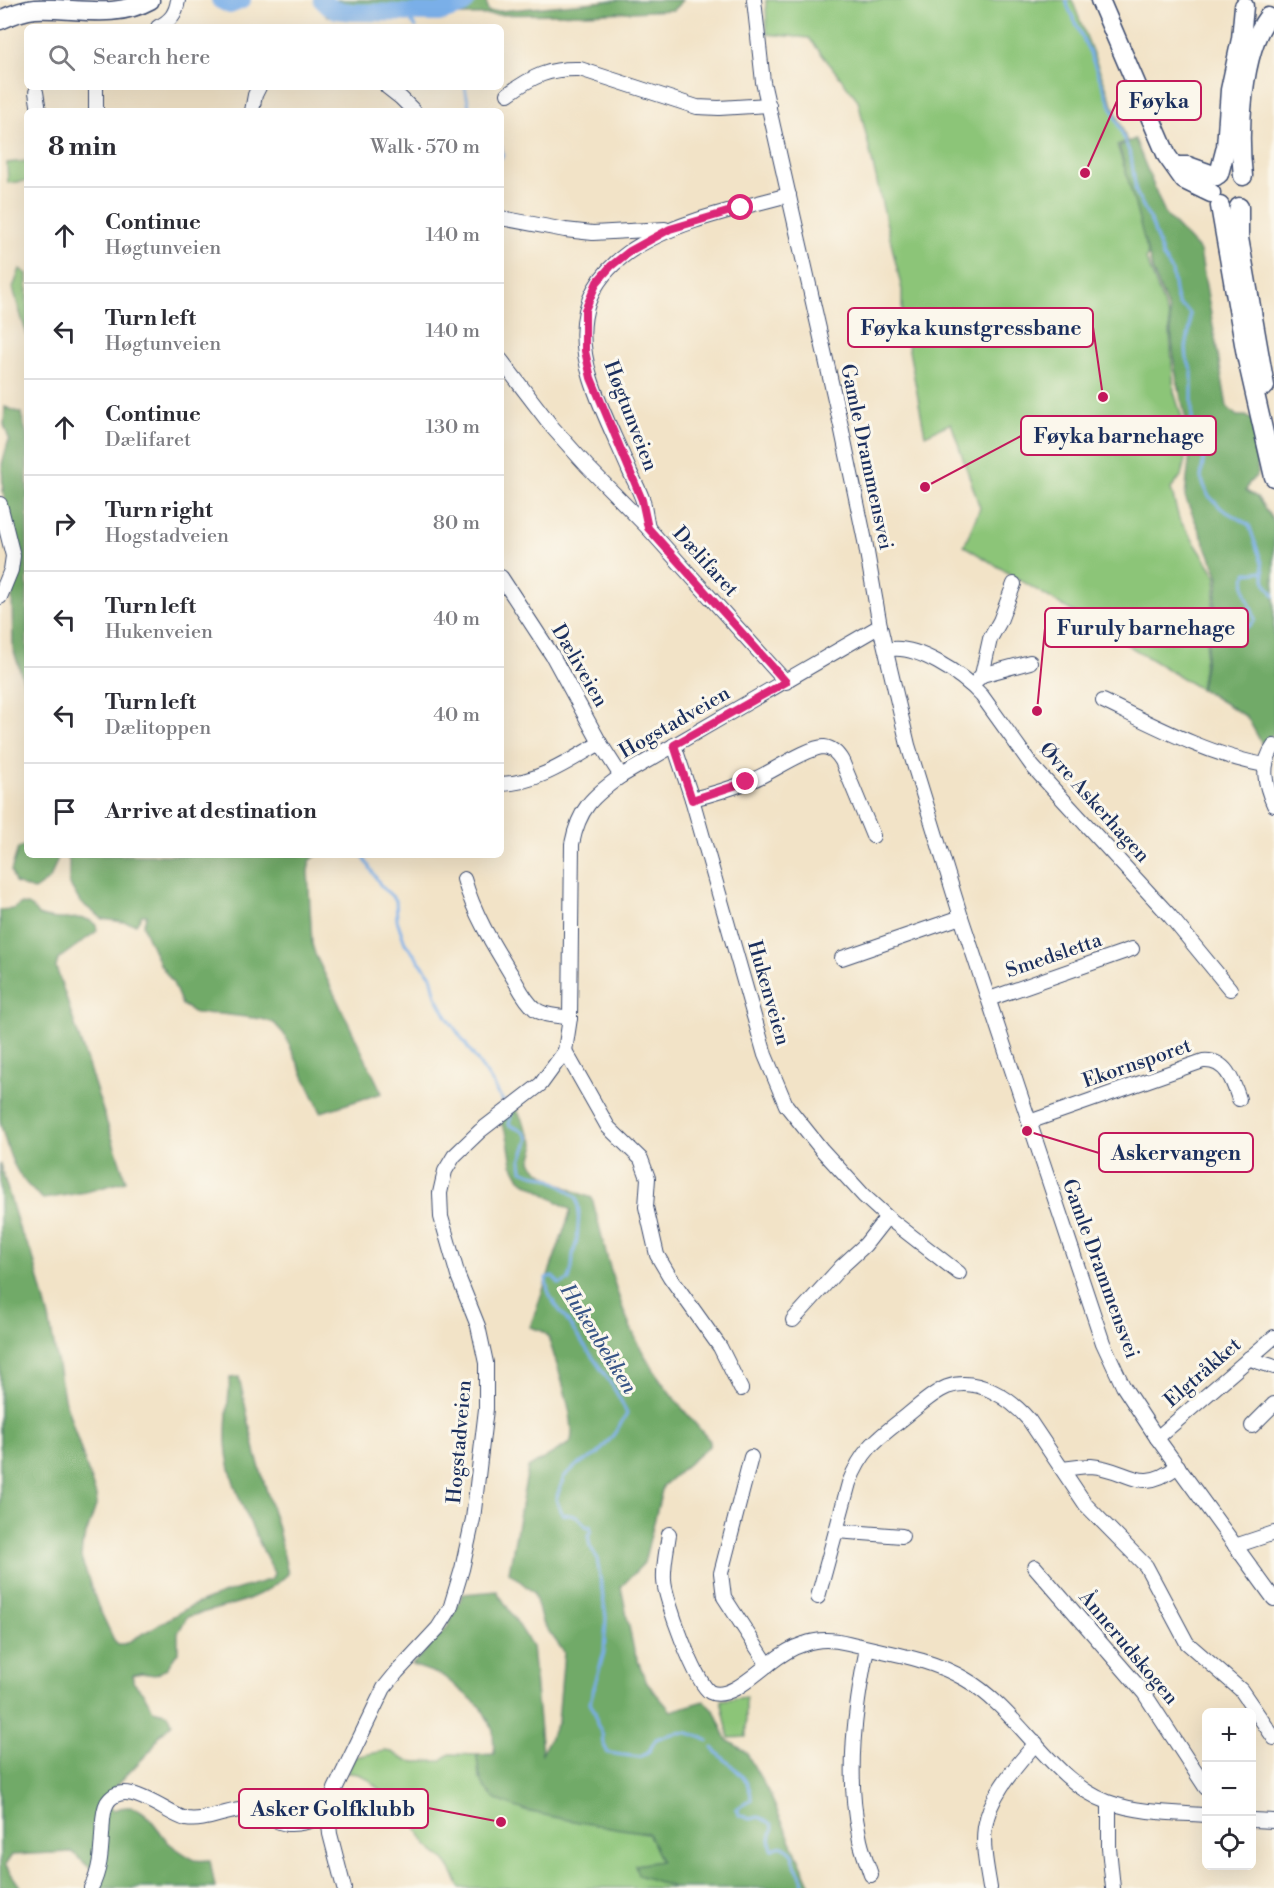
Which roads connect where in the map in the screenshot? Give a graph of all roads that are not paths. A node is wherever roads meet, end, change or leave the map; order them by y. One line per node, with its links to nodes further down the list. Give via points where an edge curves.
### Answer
1 (150, 0): 7 (main road, via 110,12 35,9)
2 (178, 0): 8 (street, via 173,16)
3 (754, 0): 14 (street, Gamle Drammensvei)
4 (1100, 0): 20 (main road, via 1164,150 1175,166 1188,166)
5 (1243, 3): 6 (main road, via 1257,17); 20 (main road, via 1226,147)
6 (1272, 15): 19 (main road, via 1256,38 1245,88 1240,144)
7 (0, 20)
8 (163, 24)
9 (96, 90): 16 (street)
10 (258, 90): 17 (street)
11 (391, 90): 18 (street)
12 (36, 92): 15 (street)
13 (508, 94): 14 (street, via 548,71 580,69 697,107)
14 (769, 105): 21 (street, Gamle Drammensvei)
15 (39, 108)
16 (96, 108)
17 (253, 108)
18 (411, 108)
19 (1243, 176): 20 (main road, via 1231,171); 22 (main road, via 1249,192)
20 (1216, 187): 22 (main road, via 1230,209); 27 (main road, via 1246,355)
21 (789, 195): 24 (street, Høgtunveien); 33 (street, Gamle Drammensvei, via 858,506)
22 (1239, 207): 26 (main road, via 1239,238)
23 (504, 219): 24 (street, via 593,233)
24 (670, 229): 29 (street, Høgtunveien, via 611,266 597,282 585,310 585,351 591,378 642,500)
25 (504, 364): 29 (street, Dælifaret, via 553,428)
26 (1274, 430)
27 (1274, 477)
28 (0, 504): 32 (street, via 13,556)
29 (648, 528): 37 (street, Dælifaret)
30 (504, 582): 39 (street, Dæliveien, via 552,655)
31 (1014, 584): 36 (street)
32 (0, 597)
33 (880, 626): 34 (street, Gamle Drammensvei); 37 (street, Hogstadveien)
34 (886, 650): 36 (street, Øvre Askerhagen, via 903,648); 49 (street, Gamle Drammensvei, via 908,745)
35 (1030, 662): 36 (street)
36 (977, 680): 52 (street, Øvre Askerhagen, via 1033,767 1170,916)
37 (786, 682): 40 (street, Hogstadveien)
38 (1103, 701): 42 (street, via 1188,740)
39 (600, 743): 43 (street, Dæliveien); 44 (street, via 546,774)
40 (674, 745): 43 (street, Hogstadveien); 45 (street, Hukenveien)
41 (1274, 746): 42 (street)
42 (1265, 765): 46 (street, via 1264,776)
43 (621, 776): 54 (street, Hogstadveien, via 598,792 581,813 572,844)
44 (504, 784)
45 (692, 800): 47 (street, via 828,747 842,761); 58 (street, Hukenveien, via 776,1086 813,1139)
46 (1274, 805)
47 (873, 836)
48 (464, 879): 54 (street, via 470,902 486,933 527,1000 547,1015)
49 (961, 917): 51 (street); 53 (street, Gamle Drammensvei)
50 (1132, 949): 53 (street, Smedsletta)
51 (842, 958)
52 (1230, 989)
53 (989, 999): 57 (street, Gamle Drammensvei)
54 (570, 1018): 55 (street, Hogstadveien)
55 (565, 1051): 64 (street, via 608,1127 641,1159 657,1255 720,1347); 85 (street, Hogstadveien, via 541,1084 480,1131 454,1156 446,1172 440,1193 441,1217 478,1326 486,1363 486,1409 473,1519 450,1609 384,1688 335,1789)
56 (1239, 1099): 57 (street, Ekornsporet, via 1227,1071 1210,1060)
57 (1029, 1122): 67 (street, Gamle Drammensvei, via 1103,1343 1123,1386)
58 (887, 1217): 59 (street, Hukenveien); 60 (street)
59 (959, 1274)
60 (793, 1320)
61 (1274, 1337): 62 (street, Elgtråkket)
62 (1249, 1358): 63 (street); 67 (street, Elgtråkket)
63 (1274, 1367)
64 (741, 1389)
65 (1274, 1404): 66 (street)
66 (1252, 1426)
67 (1157, 1438): 69 (street, Gamle Drammensvei)
68 (751, 1457): 80 (street, via 721,1584 737,1620)
69 (1178, 1466): 70 (street, via 1156,1480 1141,1480 1092,1466); 75 (street, Gamle Drammensvei)
70 (1062, 1469): 71 (street, via 1018,1407 985,1389 953,1385 939,1391 862,1454 849,1483); 81 (street, via 1086,1505 1146,1566 1187,1643 1241,1690)
71 (836, 1531): 74 (street); 77 (street)
72 (1274, 1533): 75 (street)
73 (669, 1534): 80 (street, via 664,1581 669,1604 704,1687 718,1694 729,1691)
74 (902, 1536)
75 (1235, 1546): 78 (street, Gamle Drammensvei)
76 (1035, 1568): 83 (street, Ånnerudskogen, via 1144,1693)
77 (818, 1597)
78 (1274, 1599)
79 (867, 1648): 80 (street, via 815,1640); 82 (street, via 900,1654 965,1679 998,1704); 89 (street, via 859,1685 853,1779 859,1837)
80 (768, 1665)
81 (1274, 1738)
82 (1036, 1743): 84 (street, via 1075,1784); 92 (street, via 1009,1774 990,1811 984,1840)
83 (1202, 1782)
84 (1108, 1803): 86 (street); 93 (street)
85 (328, 1815): 90 (street, via 288,1824 241,1810 185,1818 142,1797 124,1793 108,1802 99,1867); 91 (street, Hogstadveien)
86 (1202, 1815)
87 (1256, 1820): 88 (street)
88 (1274, 1821)
89 (871, 1875)
90 (91, 1888)
91 (344, 1888)
92 (990, 1888)
93 (1113, 1888)

